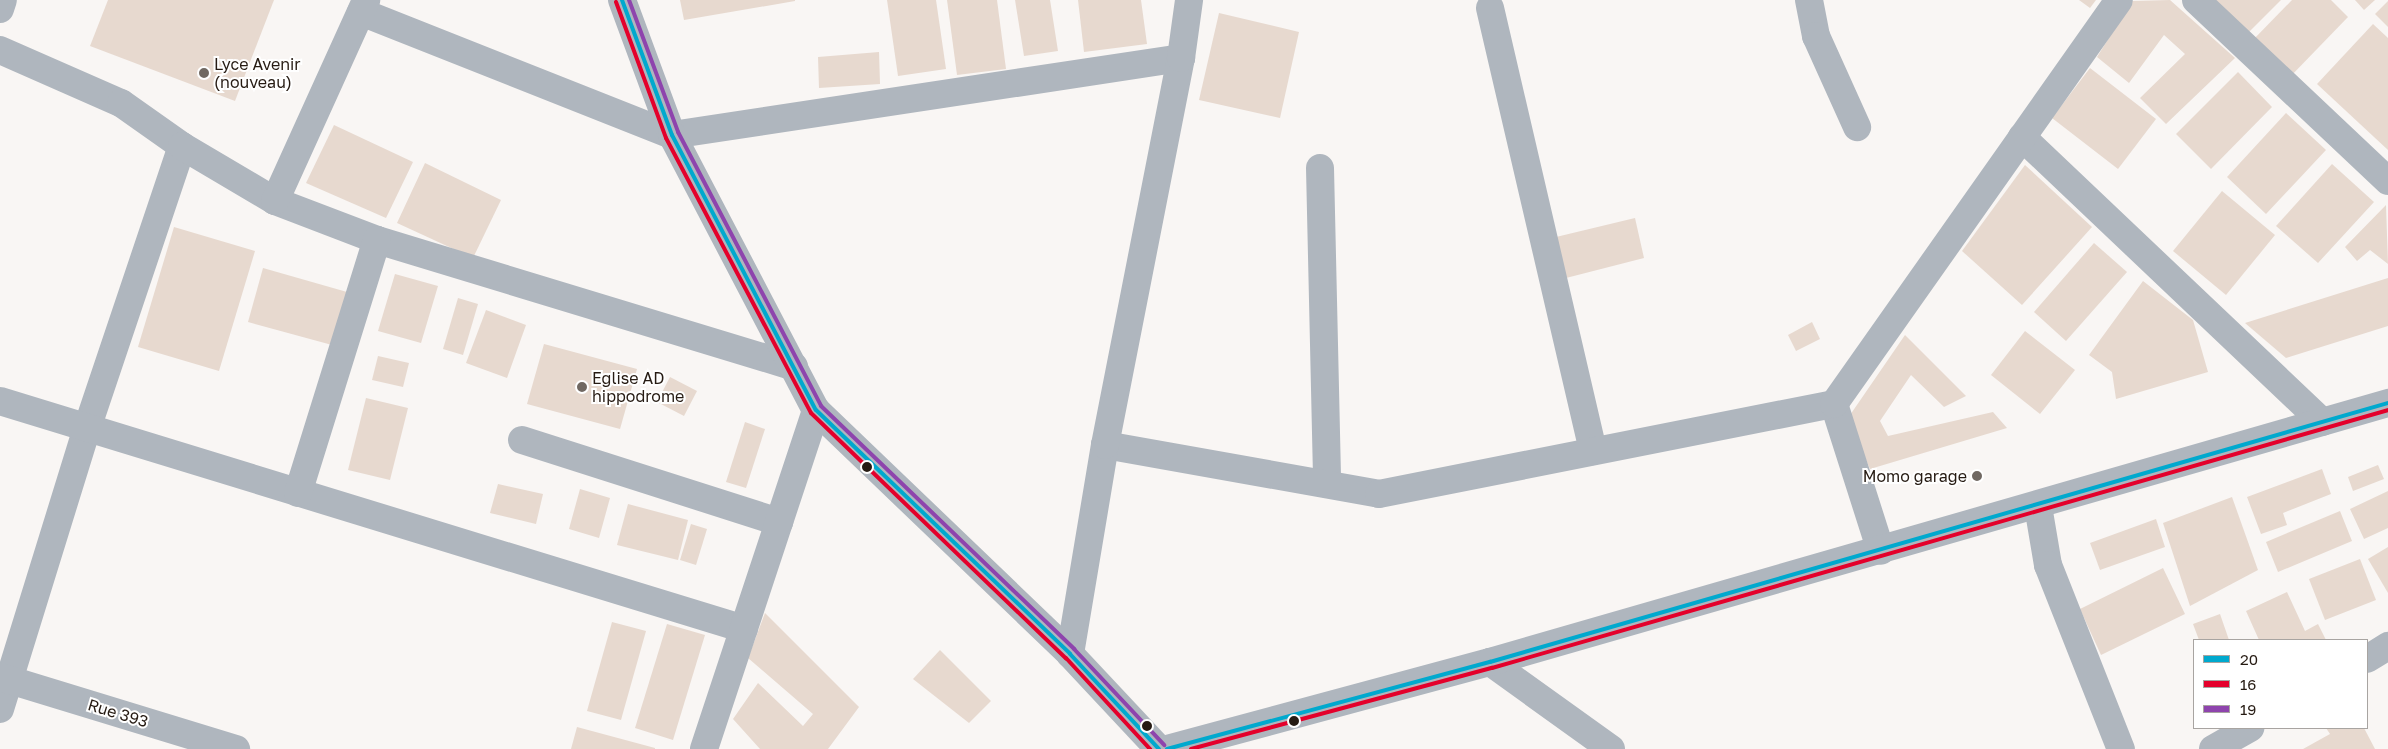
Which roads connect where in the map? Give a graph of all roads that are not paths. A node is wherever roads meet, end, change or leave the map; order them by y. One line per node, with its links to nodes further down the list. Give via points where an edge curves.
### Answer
1 (3, 0): 9 (street)
2 (622, 0): 13 (street)
3 (1189, 0): 11 (street)
4 (1809, 0): 12 (street, via 1816,36)
5 (2119, 0): 14 (street)
6 (2196, 0): 17 (street)
7 (363, 6): 13 (street); 18 (street)
8 (1490, 8): 29 (street)
9 (0, 9)
10 (0, 50): 15 (street, via 121,103)
11 (1181, 58): 13 (street); 28 (street)
12 (1857, 127)
13 (672, 135): 20 (street)
14 (2022, 137): 23 (street); 25 (street)
15 (182, 146): 18 (street); 26 (street)
16 (1320, 168): 30 (street)
17 (2388, 181)
18 (275, 201): 19 (street)
19 (377, 240): 20 (street); 31 (street)
20 (794, 367): 24 (street)
21 (0, 401): 26 (street)
22 (2388, 403): 25 (street)
23 (1834, 404): 29 (street); 34 (street)
24 (816, 410): 33 (street); 37 (street)
25 (2322, 422): 32 (street)
26 (87, 428): 31 (street); 40 (street)
27 (522, 440): 33 (street)
28 (1105, 445): 30 (street); 37 (street)
29 (1593, 452): 30 (street, via 1379,494)
30 (1327, 484)
31 (298, 492): 35 (street)
32 (2038, 506): 34 (street); 48 (street, via 2048,565)
33 (779, 522): 35 (street)
34 (1881, 551): 39 (street)
35 (744, 629): 43 (street)
36 (2388, 646): 38 (street)
37 (1070, 654): 45 (street)
38 (2368, 658)
39 (1490, 662): 46 (street); 47 (street)
40 (5, 678): 41 (street); 44 (street, Rue 393)
41 (0, 709)
42 (2248, 729): 49 (street)
43 (706, 748)
44 (236, 749)
45 (1159, 749)
46 (1167, 749)
47 (1611, 749)
48 (2121, 749)
49 (2213, 749)

